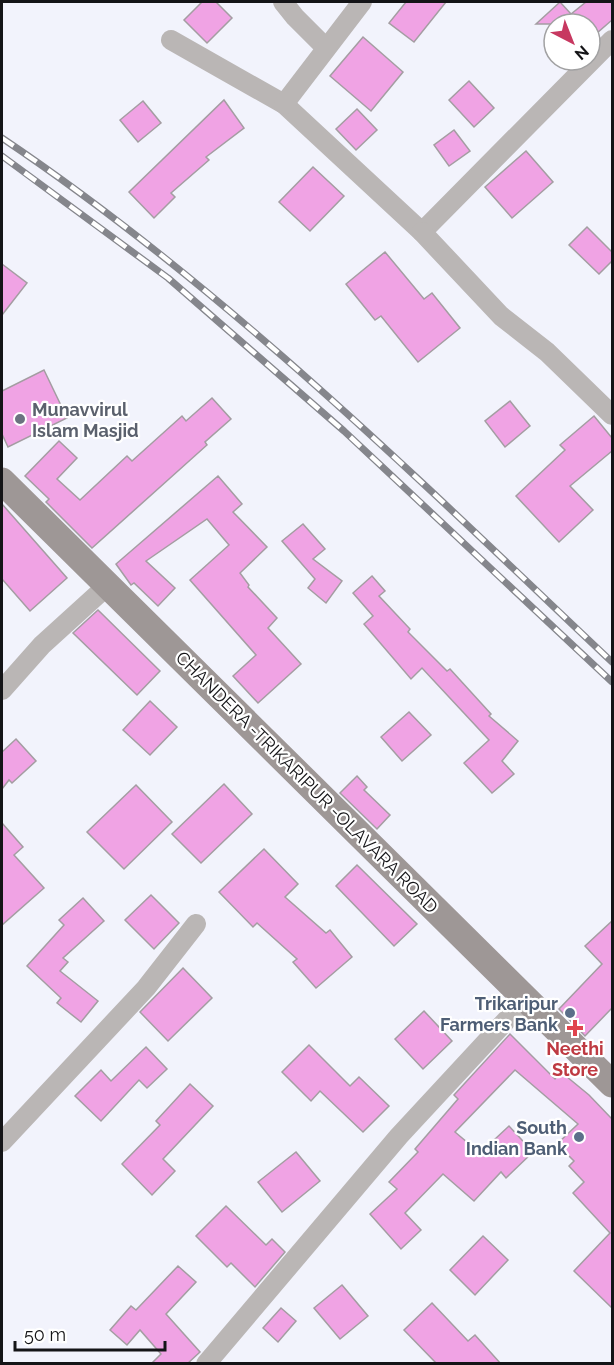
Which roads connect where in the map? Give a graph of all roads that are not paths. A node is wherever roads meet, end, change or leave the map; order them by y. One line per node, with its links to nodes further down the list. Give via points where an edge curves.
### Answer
1 (283, 2): 5 (street)
2 (362, 2): 5 (street)
3 (171, 40): 6 (street)
4 (612, 40): 7 (street)
5 (326, 48): 6 (street)
6 (285, 104): 7 (street)
7 (422, 232): 8 (street, via 501,316 547,352)
8 (612, 415)
9 (2, 481): 10 (main road, CHANDERA -TRIKARIPUR -OLAVARA ROAD)
10 (107, 586): 11 (street, via 42,645); 13 (main road, CHANDERA -TRIKARIPUR -OLAVARA ROAD)
11 (2, 690)
12 (196, 924): 15 (street, via 146,988)
13 (526, 999): 14 (main road, CHANDERA -TRIKARIPUR -OLAVARA ROAD); 16 (street, via 399,1136)
14 (612, 1084)
15 (2, 1142)
16 (206, 1364)

